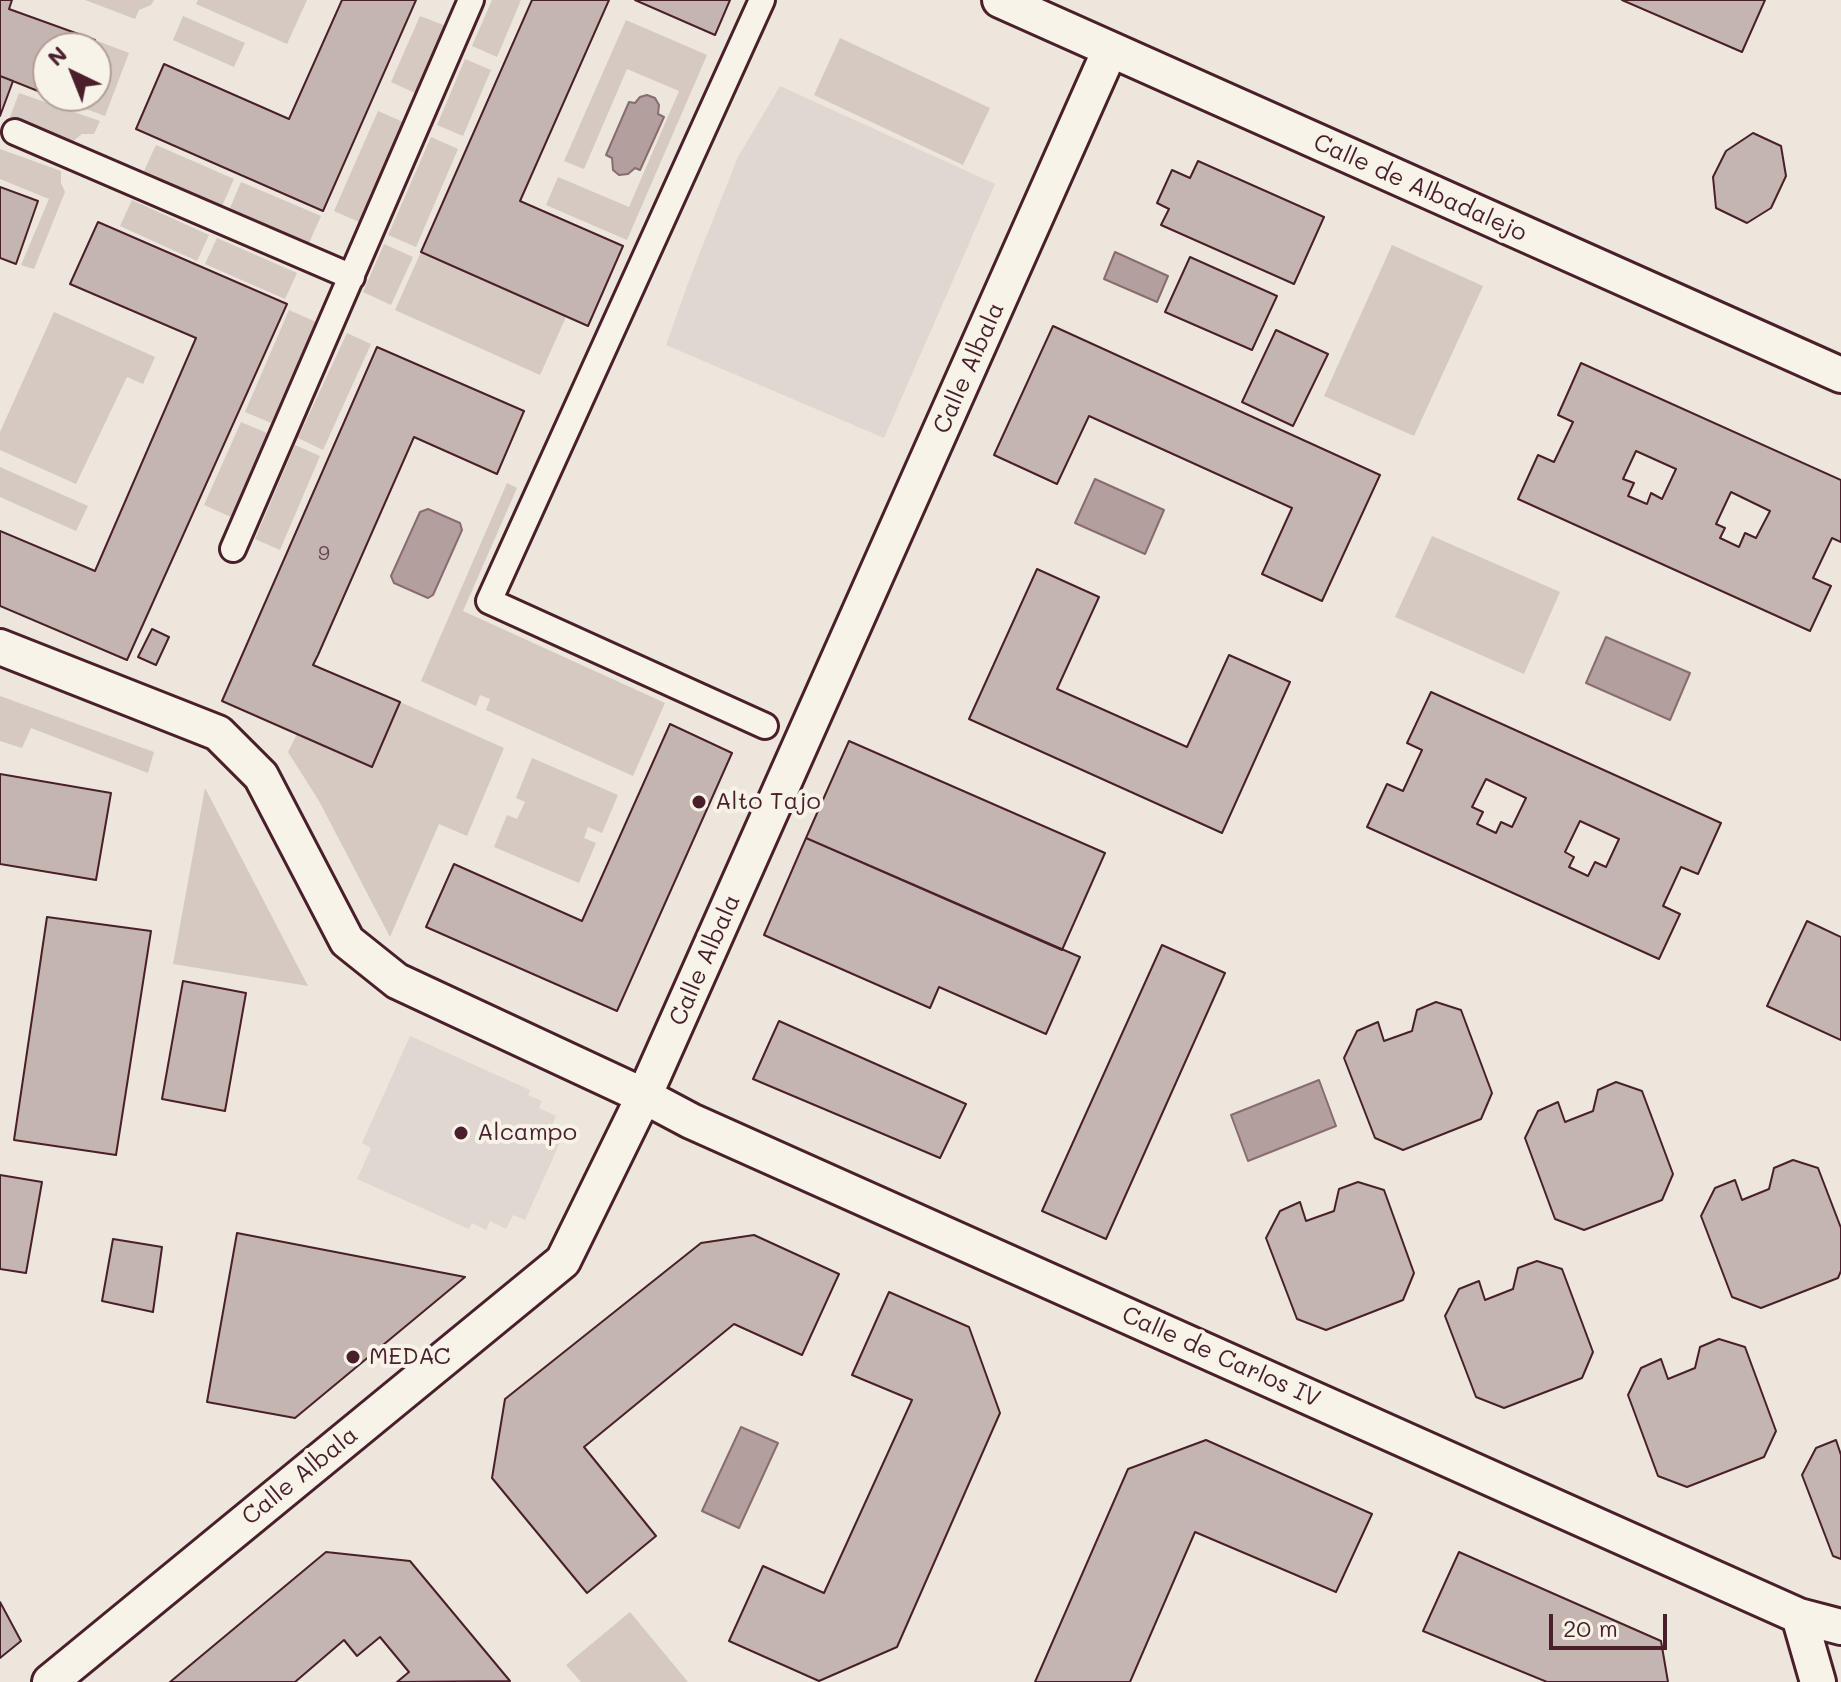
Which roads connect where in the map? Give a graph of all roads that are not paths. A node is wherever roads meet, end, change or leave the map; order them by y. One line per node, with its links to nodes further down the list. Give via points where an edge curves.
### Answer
1 (471, 0): 6 (street)
2 (762, 0): 10 (street, via 489,601)
3 (1000, 0): 4 (street, Calle de Albadalejo)
4 (1110, 50): 7 (street, Calle de Albadalejo); 11 (street, Calle Albala)
5 (15, 132): 6 (street)
6 (352, 277): 8 (street)
7 (1841, 375)
8 (233, 549)
9 (0, 647): 11 (street, Calle de Carlos IV, via 218,733 261,776 347,941 397,981)
10 (765, 726)
11 (644, 1096): 12 (street, Calle de Carlos IV); 14 (street, Calle Albala, via 563,1261)
12 (1799, 1616): 13 (street, Calle de Carlos IV); 15 (street)
13 (1841, 1627)
14 (50, 1682)
15 (1818, 1682)

